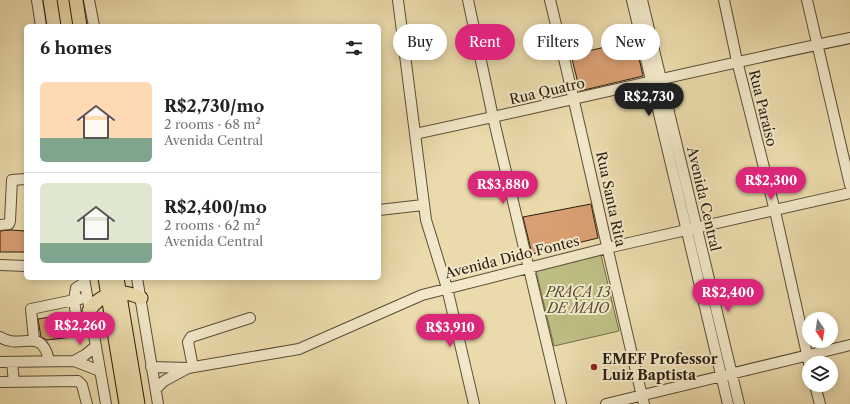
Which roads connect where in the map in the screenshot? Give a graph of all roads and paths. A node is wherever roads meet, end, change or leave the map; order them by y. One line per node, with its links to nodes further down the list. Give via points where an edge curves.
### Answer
1 (37, 0): 12 (street)
2 (50, 0): 13 (main road)
3 (76, 0): 14 (main road)
4 (89, 0): 15 (street)
5 (398, 0): 22 (street)
6 (468, 0): 21 (street)
7 (550, 0): 20 (street, Rua Santa Rita)
8 (632, 0): 19 (street, Avenida Central)
9 (642, 0): 19 (street, Avenida Central)
10 (724, 0): 18 (street, Rua Paraíso)
11 (807, 0): 17 (street)
12 (41, 24)
13 (54, 24)
14 (80, 24)
15 (94, 24)
16 (850, 38): 17 (street, Rua Quatro)
17 (817, 45): 18 (street, Rua Quatro); 24 (street)
18 (737, 61): 19 (street, Rua Quatro); 28 (street, Rua Paraíso)
19 (656, 79): 20 (street, Rua Quatro); 30 (street, Avenida Central)
20 (575, 100): 21 (street, Rua Quatro); 31 (street, Rua Santa Rita)
21 (493, 117): 22 (street, Rua Quatro); 34 (street)
22 (414, 134): 26 (street)
23 (24, 179): 29 (street, via 12,180 10,221 9,224)
24 (850, 186)
25 (850, 193): 28 (street, Avenida Dido Fontes)
26 (423, 205): 27 (street); 39 (street)
27 (381, 210)
28 (775, 211): 30 (street, Avenida Dido Fontes); 51 (street, Rua Paraíso)
29 (0, 225)
30 (692, 228): 31 (street, Avenida Dido Fontes); 61 (street, Avenida Central)
31 (607, 248): 34 (street, Avenida Dido Fontes); 66 (street, Rua Santa Rita)
32 (0, 265): 33 (street)
33 (24, 266)
34 (529, 267): 39 (street, Avenida Dido Fontes); 73 (street)
35 (84, 280): 41 (street); 43 (street, via 76,288)
36 (106, 280): 40 (main road)
37 (117, 280): 40 (main road)
38 (137, 280): 42 (street)
39 (447, 288): 59 (street, Avenida Dido Fontes, via 403,302 299,349); 72 (street)
40 (114, 294): 42 (main road, via 133,294); 44 (main road, via 94,303); 69 (main road); 70 (main road)
41 (87, 297): 43 (street); 44 (street)
42 (141, 298): 58 (street)
43 (74, 300): 46 (street, via 78,323); 48 (street, via 31,309)
44 (89, 311): 46 (street)
45 (250, 318): 59 (street, via 190,337)
46 (93, 333): 50 (street)
47 (0, 337): 48 (street, via 10,341)
48 (34, 340): 54 (street, via 44,346)
49 (850, 345): 52 (street)
50 (96, 346): 55 (street); 60 (street)
51 (807, 356)
52 (817, 356)
53 (802, 360): 61 (street)
54 (49, 361): 55 (street); 57 (street)
55 (74, 361): 60 (street)
56 (0, 362): 57 (street)
57 (12, 362): 63 (street)
58 (151, 367): 59 (street, Avenida Dido Fontes); 64 (street)
59 (190, 368): 64 (street, Avenida Dido Fontes, via 170,378)
60 (100, 371): 68 (street)
61 (726, 376): 66 (street); 75 (street, Avenida Central); 76 (street, Avenida Central)
62 (0, 382): 63 (street)
63 (14, 382): 67 (street, via 78,381 82,385)
64 (156, 389): 71 (street)
65 (817, 392): 77 (street)
66 (643, 400): 74 (street)
67 (87, 404)
68 (106, 404)
69 (126, 404)
70 (138, 404)
71 (158, 404)
72 (474, 404)
73 (561, 404)
74 (606, 404)
75 (728, 404)
76 (739, 404)
77 (820, 404)

